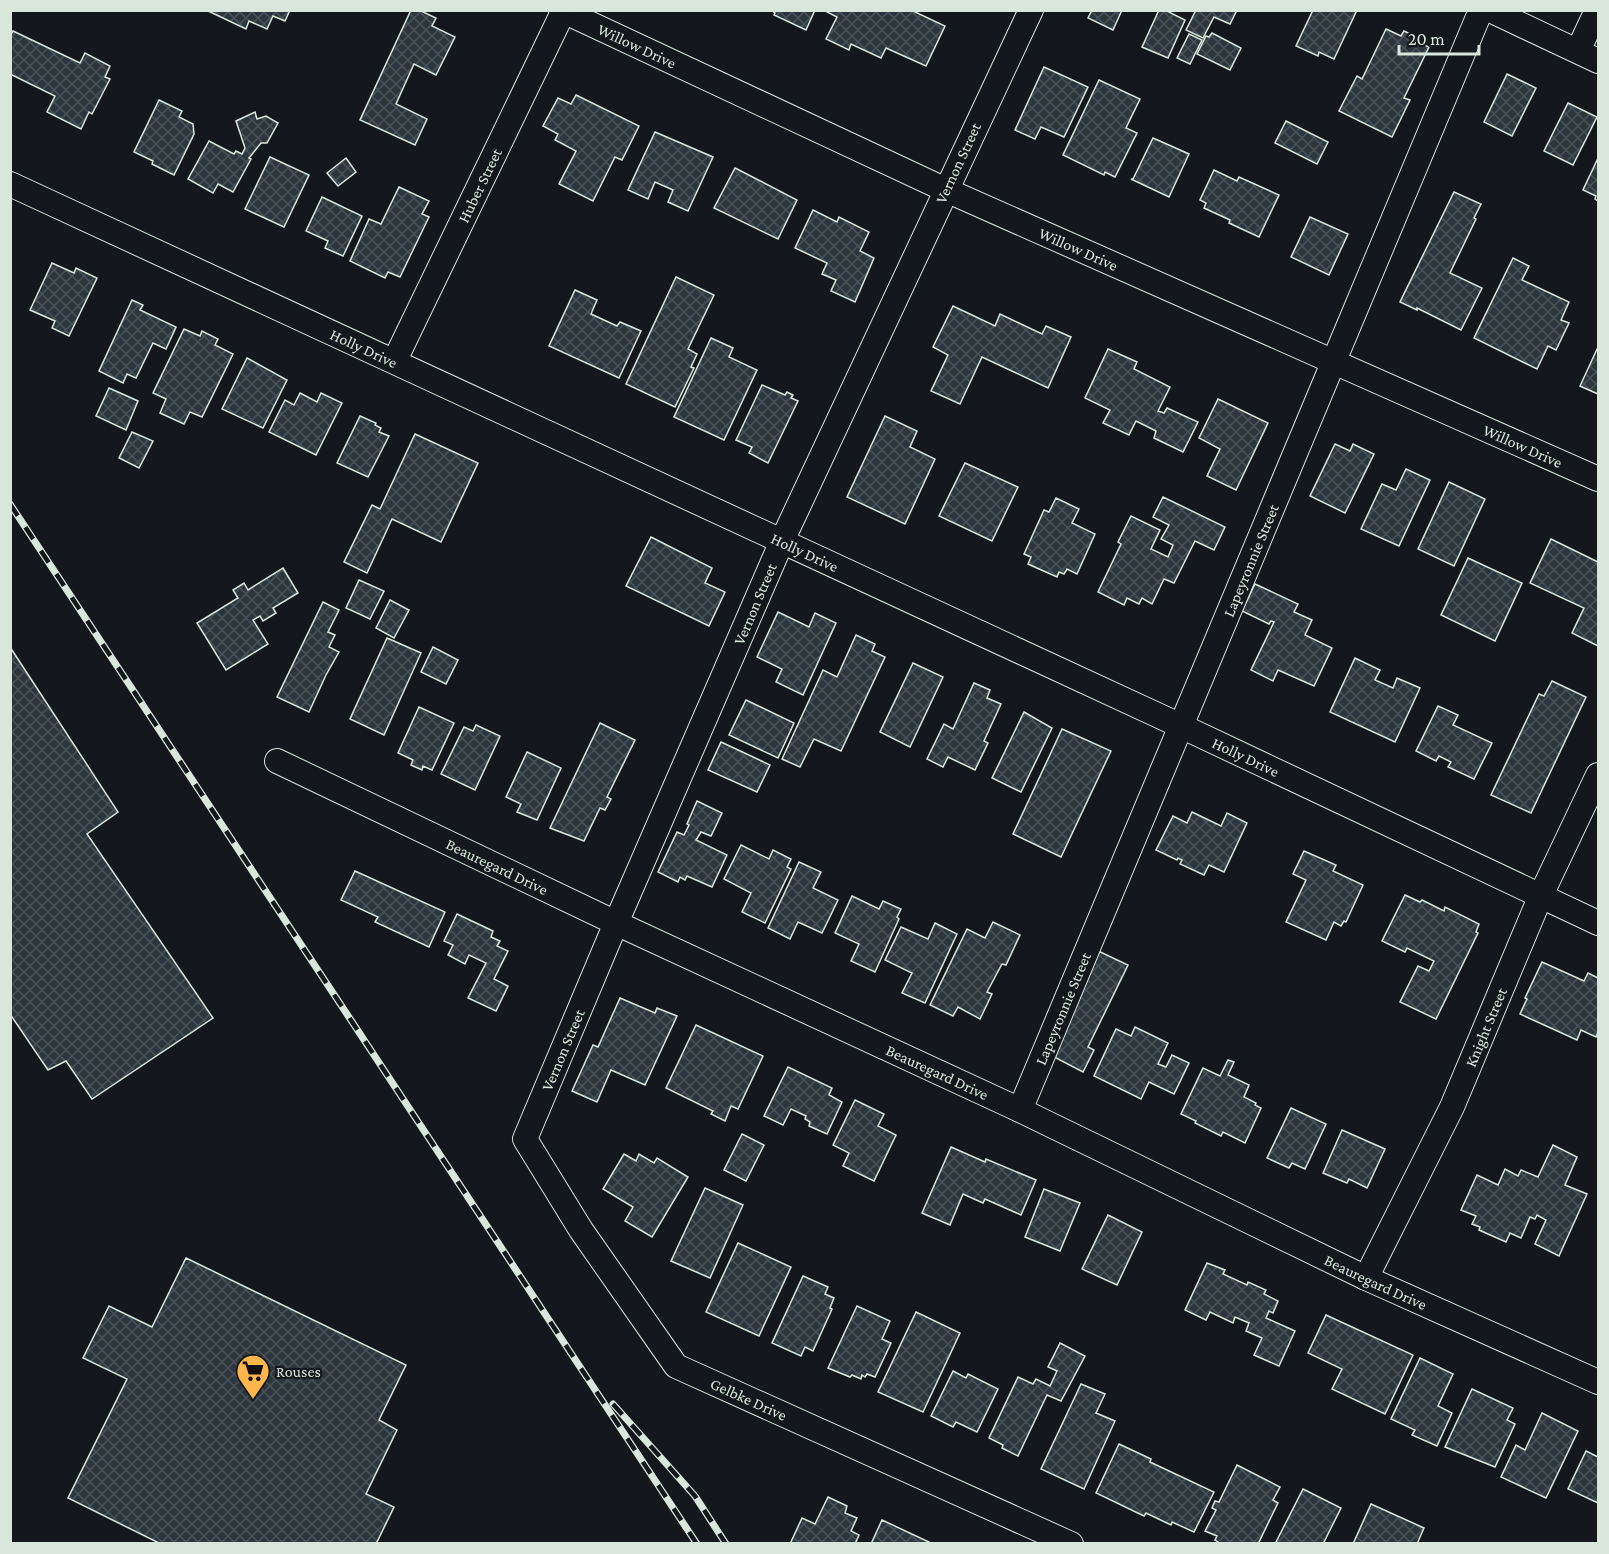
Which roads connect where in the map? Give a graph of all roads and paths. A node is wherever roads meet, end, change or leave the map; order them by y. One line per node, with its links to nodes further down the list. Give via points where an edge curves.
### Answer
1 (1031, 10): 8 (street, Vernon Street)
2 (1481, 10): 10 (street, Lapeyronnie Street)
3 (1490, 10): 6 (street)
4 (1597, 10): 6 (street)
5 (563, 11): 8 (street, Willow Drive); 9 (street, Huber Street)
6 (1588, 56)
7 (10, 184): 9 (street, Holly Drive)
8 (945, 190): 10 (street, Willow Drive); 12 (street, Vernon Street)
9 (395, 360): 12 (street, Holly Drive)
10 (1333, 360): 11 (street, Willow Drive); 13 (street, Lapeyronnie Street)
11 (1599, 479)
12 (782, 541): 13 (street, Holly Drive); 17 (street, Vernon Street)
13 (1181, 726): 16 (street, Holly Drive); 19 (street, Lapeyronnie Street)
14 (277, 761): 17 (street, Beauregard Drive)
15 (1599, 775): 16 (street, Knight Street)
16 (1541, 895): 18 (street, Holly Drive); 21 (street, Knight Street, via 1452,1107)
17 (616, 923): 19 (street, Beauregard Drive); 20 (street, Vernon Street)
18 (1599, 923)
19 (1020, 1110): 21 (street, Beauregard Drive)
20 (525, 1139): 23 (street, Gelbke Drive, via 581,1230 676,1366)
21 (1366, 1278): 22 (street, Beauregard Drive)
22 (1599, 1382)
23 (1071, 1544)

